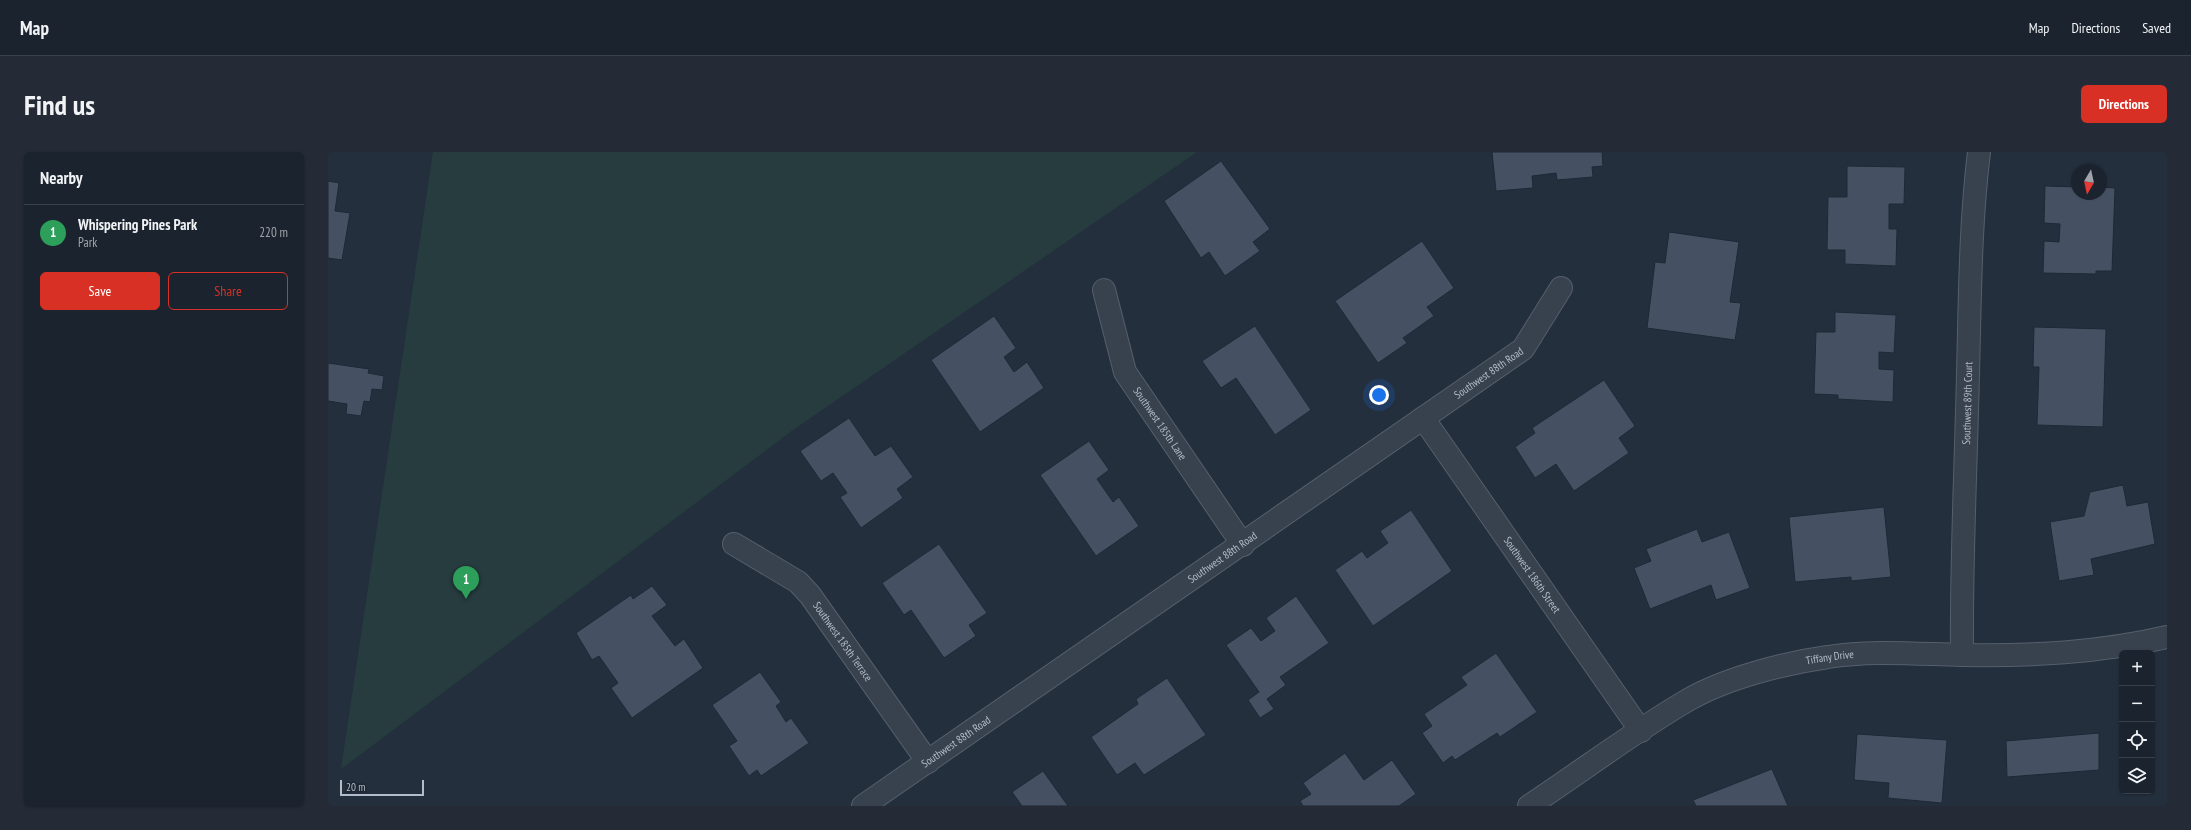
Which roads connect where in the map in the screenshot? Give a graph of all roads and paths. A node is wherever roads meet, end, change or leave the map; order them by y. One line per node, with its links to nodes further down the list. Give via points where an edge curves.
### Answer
1 (1979, 152): 8 (street, Southwest 89th Court, via 1969,331)
2 (1561, 288): 4 (street, Southwest 88th Road, via 1524,349)
3 (1104, 290): 6 (street, Southwest 185th Lane, via 1124,372)
4 (1423, 418): 6 (street, Southwest 88th Road); 9 (street, Southwest 186th Street)
5 (734, 544): 10 (street, Southwest 185th Terrace, via 798,582 810,595)
6 (1243, 545): 10 (street, Southwest 88th Road)
7 (2166, 640): 8 (street, Tiffany Drive, via 2070,653 2026,656)
8 (1962, 655): 9 (street, Tiffany Drive, via 1867,653 1829,656 1792,664 1747,676 1689,699)
9 (1640, 731): 12 (street, Tiffany Drive)
10 (928, 762): 11 (street, Southwest 88th Road)
11 (863, 806)
12 (1529, 806)

